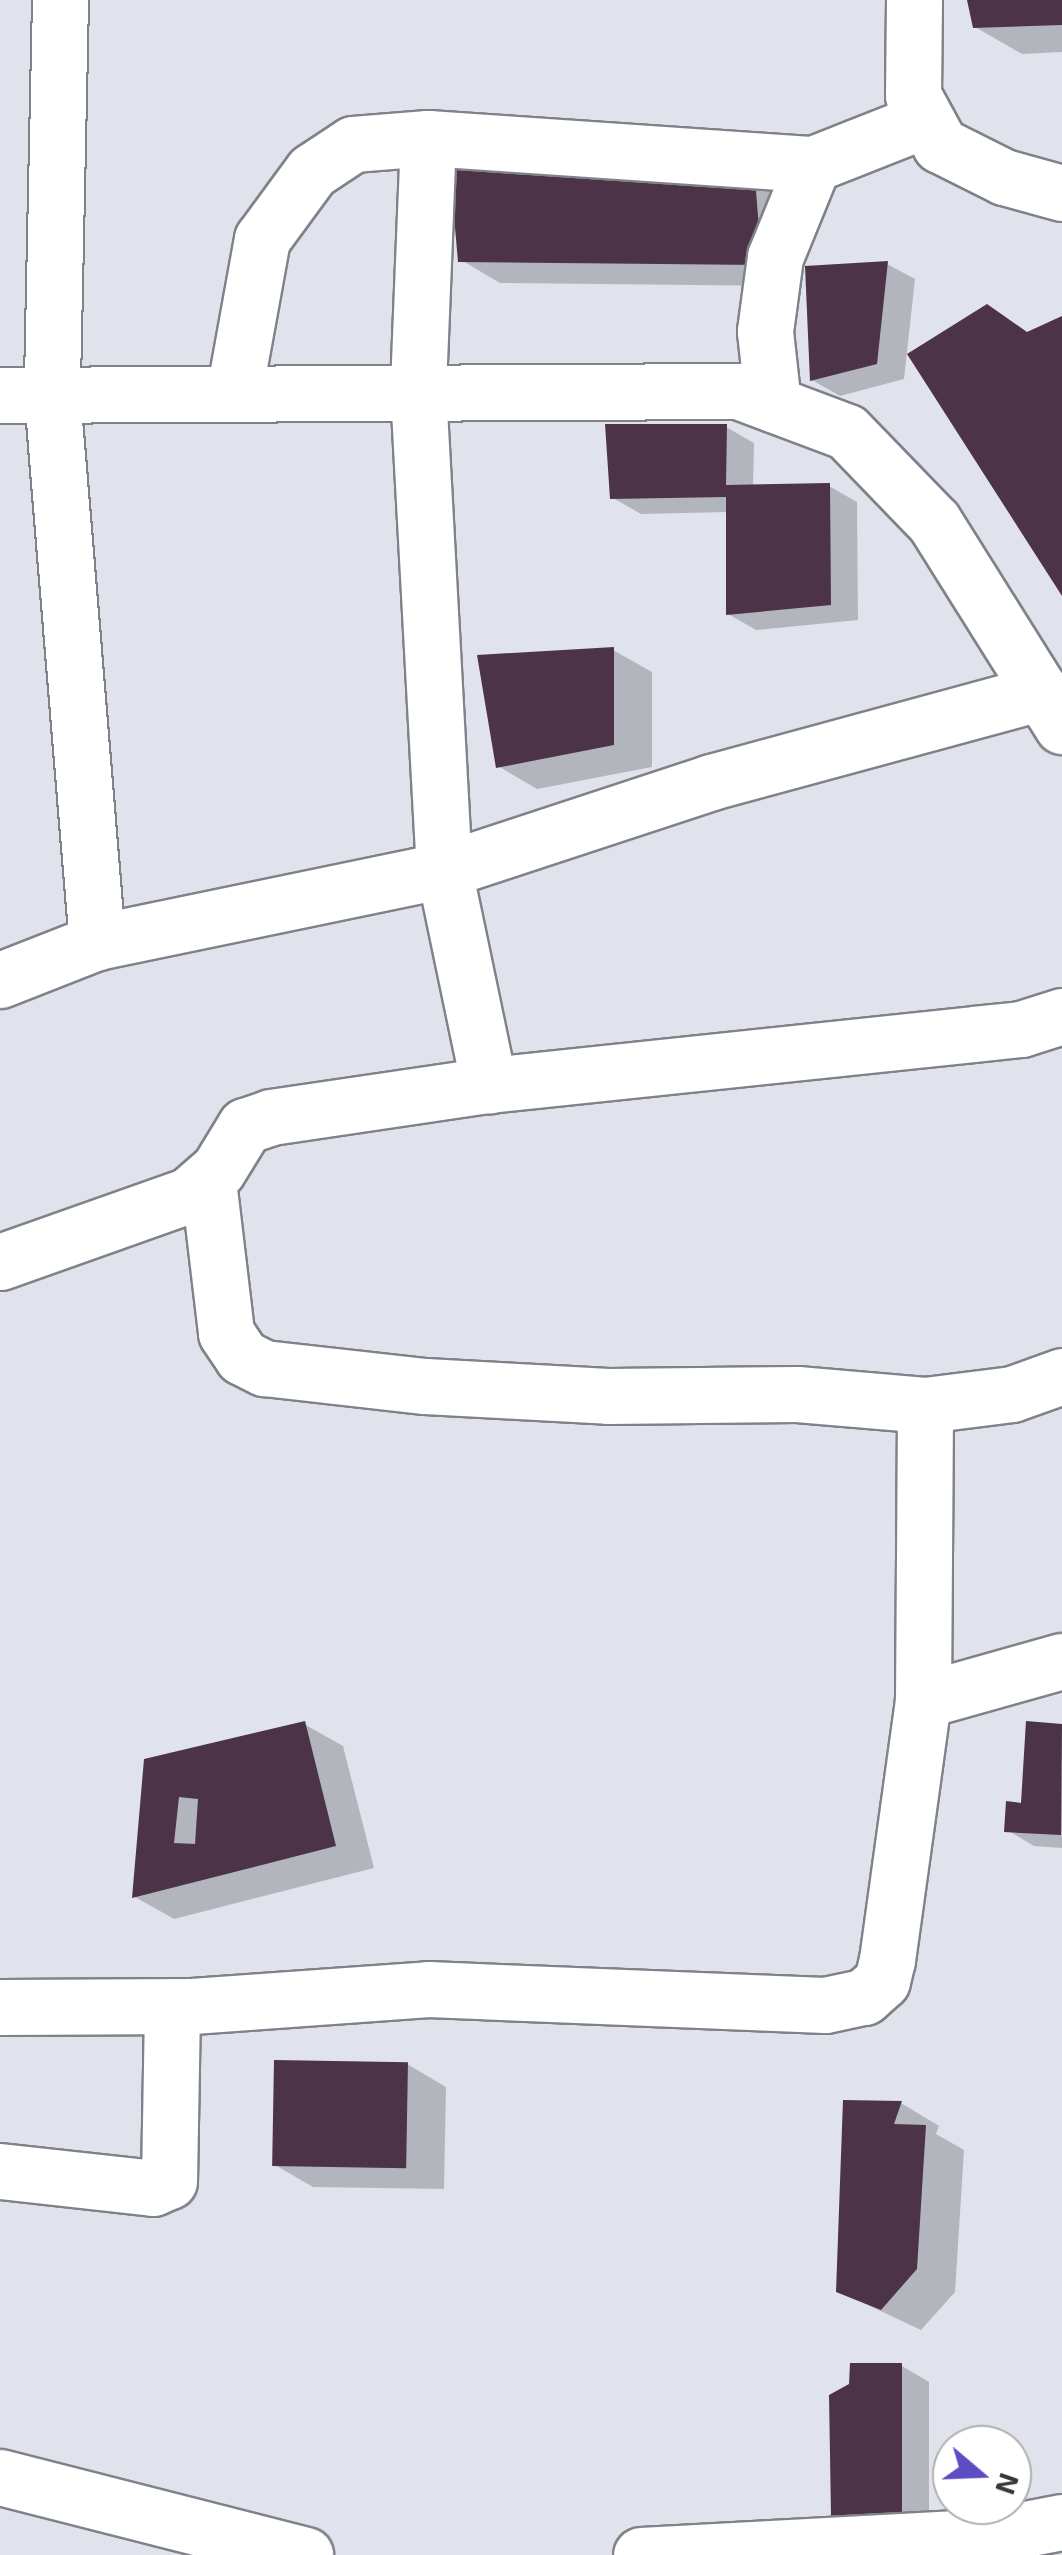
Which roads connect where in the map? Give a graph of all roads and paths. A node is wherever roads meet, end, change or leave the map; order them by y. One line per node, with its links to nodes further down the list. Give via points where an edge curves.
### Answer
1 (60, 0): 9 (street)
2 (914, 0): 3 (street, via 913,95)
3 (922, 121): 5 (street); 6 (street, via 940,145 1004,178)
4 (428, 138): 5 (street); 7 (street); 8 (street, via 354,144 312,171 280,206 262,238)
5 (813, 164): 10 (street, via 775,257 765,331)
6 (1062, 193)
7 (418, 391): 8 (street); 10 (street, via 738,392); 12 (street)
8 (234, 393): 9 (street)
9 (26, 396): 13 (street)
10 (773, 404): 11 (street, via 847,432 934,522)
11 (1052, 709): 12 (street, via 711,782)
12 (444, 870): 13 (street); 16 (street)
13 (97, 942): 14 (street)
14 (0, 980)
15 (1062, 1016): 16 (street, via 1021,1029)
16 (489, 1085): 17 (street, via 245,1126)
17 (208, 1181): 18 (street, via 189,1195); 20 (street, via 226,1333 242,1357 264,1368 425,1386 608,1396 796,1394)
18 (0, 1262)
19 (1062, 1376): 20 (street, via 1012,1394)
20 (925, 1405): 22 (street)
21 (1062, 1662): 22 (street)
22 (923, 1700): 24 (street, via 887,1960 882,1981 864,1997 825,2005 428,1989)
23 (0, 2007): 24 (street)
24 (172, 2007): 25 (street, via 169,2182 153,2188)
25 (0, 2171)
26 (0, 2477): 29 (street)
27 (1062, 2522): 28 (street)
28 (990, 2546): 30 (street)
29 (296, 2554)
30 (648, 2554)

